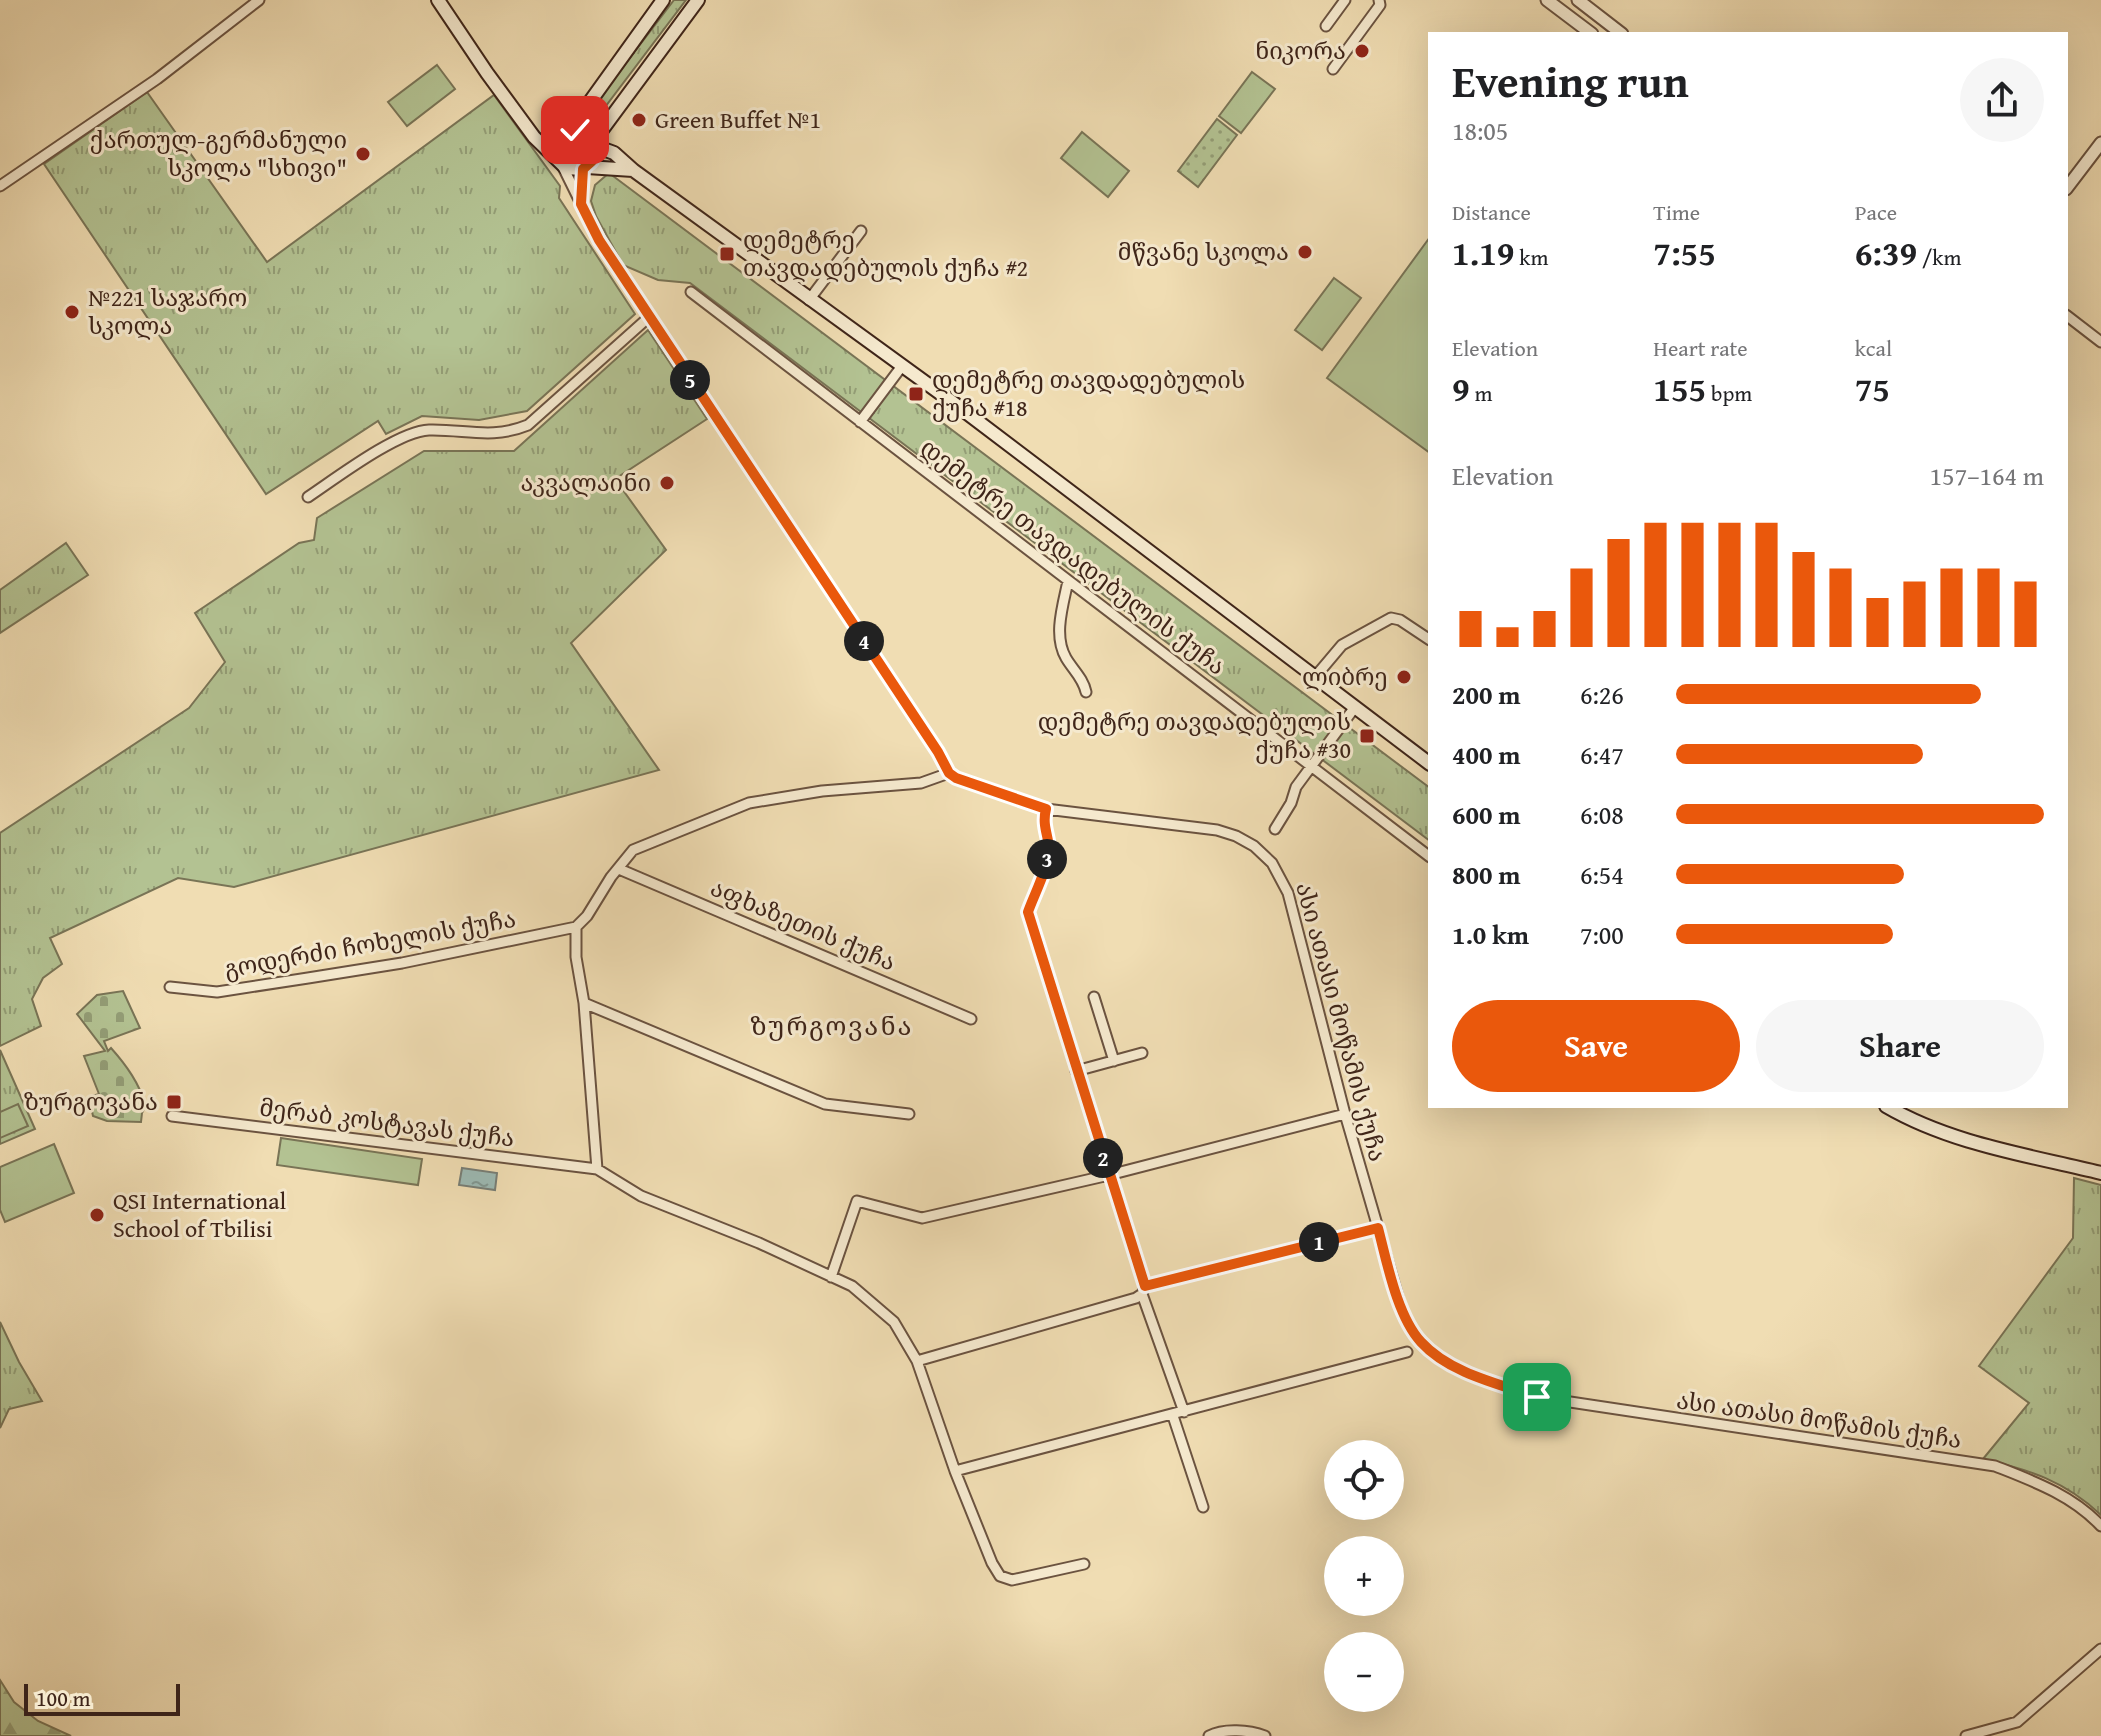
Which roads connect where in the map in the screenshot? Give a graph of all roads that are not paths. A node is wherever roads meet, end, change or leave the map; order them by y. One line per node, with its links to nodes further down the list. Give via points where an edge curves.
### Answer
1 (259, 0): 22 (street, via 157,79)
2 (438, 0): 15 (main road)
3 (663, 0): 14 (main road)
4 (698, 0): 13 (main road)
5 (1345, 0): 9 (street)
6 (1379, 0): 12 (street)
7 (1547, 0): 10 (street)
8 (1578, 0): 11 (street)
9 (1326, 26)
10 (1584, 32)
11 (1619, 32)
12 (1333, 69)
13 (610, 117): 17 (main road); 18 (main road)
14 (565, 134): 15 (main road); 17 (main road, via 580,131); 19 (main road, via 556,148)
15 (534, 137): 19 (main road)
16 (2101, 143): 23 (street)
17 (594, 144): 18 (main road); 20 (main road, via 592,161)
18 (614, 153): 21 (main road, დემეტრე თავდადებულის ქუჩა)
19 (560, 162): 20 (main road, via 572,170); 24 (street)
20 (585, 168): 21 (main road); 24 (street)
21 (633, 170): 27 (main road, დემეტრე თავდადებულის ქუჩა)
22 (0, 186)
23 (2068, 186)
24 (581, 204): 28 (street)
25 (861, 231): 27 (street)
26 (691, 292): 32 (street, დემეტრე თავდადებულის ქუჩა)
27 (809, 300): 31 (main road, დემეტრე თავდადებულის ქუჩა)
28 (649, 317): 33 (street, via 528,425 488,435 426,430 383,447); 41 (street)
29 (2068, 317): 30 (street)
30 (2101, 342)
31 (902, 366): 32 (street); 36 (main road, დემეტრე თავდადებულის ქუჩა)
32 (860, 422): 34 (street, დემეტრე თავდადებულის ქუჩა)
33 (308, 497)
34 (1068, 581): 37 (street, via 1060,643); 40 (street, დემეტრე თავდადებულის ქუჩა)
35 (1428, 639): 36 (street, via 1391,618 1342,645)
36 (1315, 677): 38 (main road, დემეტრე თავდადებულის ქუჩა)
37 (1086, 692)
38 (1355, 707): 39 (main road, დემეტრე თავდადებულის ქუჩა); 40 (street)
39 (1428, 762)
40 (1311, 767): 43 (street); 44 (street, დემეტრე თავდადებულის ქუჩა)
41 (949, 773): 42 (street, ასი ათასი მოწამის ქუჩა); 45 (street, via 921,783 749,803 633,850)
42 (1046, 809): 53 (street, via 1044,833 1050,851 1028,912); 56 (street, ასი ათასი მოწამის ქუჩა, via 1217,830 1254,846 1272,863 1288,893)
43 (1275, 829)
44 (1428, 855)
45 (619, 869): 46 (street); 50 (street, აფხაზეთის ქუჩა)
46 (576, 927): 47 (street, გოდერძი ჩოხელის ქუჩა, via 402,963 217,992); 49 (street)
47 (170, 987)
48 (1094, 997): 52 (street)
49 (584, 1003): 55 (street, via 825,1104); 58 (street)
50 (971, 1019)
51 (1142, 1053): 52 (street)
52 (1114, 1061): 53 (street)
53 (1076, 1071): 60 (street)
54 (1889, 1108): 59 (main road, via 1938,1132)
55 (909, 1114)
56 (1345, 1114): 60 (street); 61 (street, ასი ათასი მოწამის ქუჩა)
57 (172, 1116): 58 (street, მერაბ კოსტავას ქუჩა)
58 (597, 1169): 62 (street, via 641,1196)
59 (2101, 1173)
60 (1109, 1175): 62 (street, via 922,1218 857,1201); 63 (street)
61 (1378, 1228): 63 (street); 70 (street, ასი ათასი მოწამის ქუჩა, via 1403,1314 1420,1342 1474,1375 1537,1397 1995,1466 2044,1485)
62 (831, 1277): 65 (street, via 868,1297 894,1322)
63 (1144, 1290): 65 (street, via 1136,1298); 66 (street)
64 (1407, 1352): 66 (street)
65 (917, 1361): 68 (street)
66 (1184, 1412): 67 (street)
67 (1173, 1416): 68 (street); 69 (street)
68 (955, 1471): 71 (street, via 1000,1576 1012,1580)
69 (1203, 1507)
70 (2101, 1526)
71 (1084, 1564)
72 (2101, 1649): 75 (street, via 2017,1722)
73 (1209, 1736): 74 (street, via 1252,1731)
74 (1265, 1736)
75 (1966, 1736)

